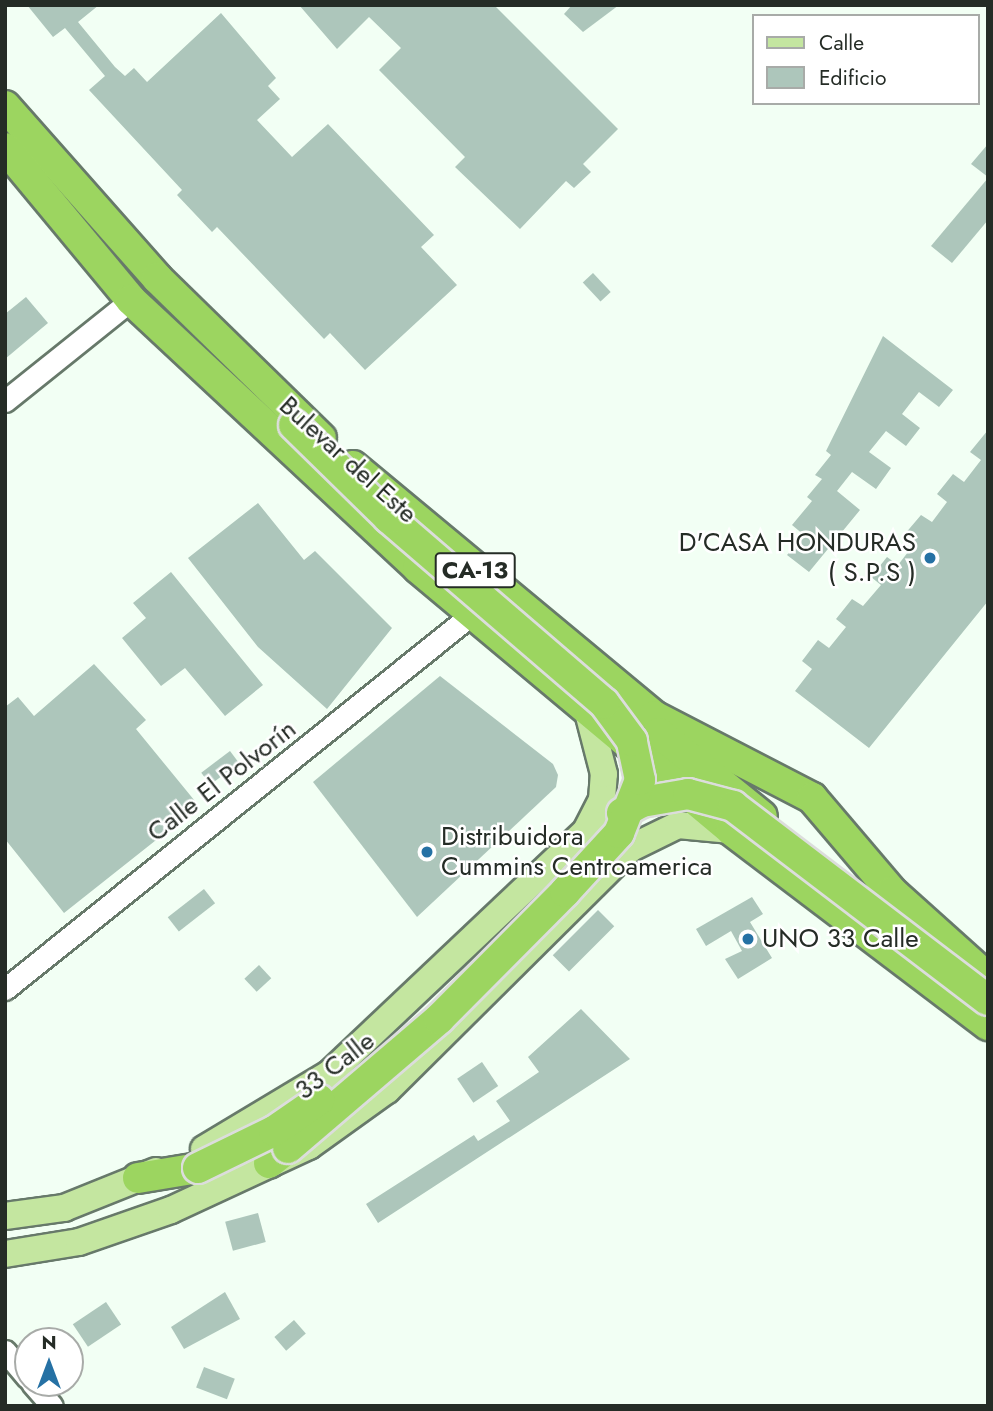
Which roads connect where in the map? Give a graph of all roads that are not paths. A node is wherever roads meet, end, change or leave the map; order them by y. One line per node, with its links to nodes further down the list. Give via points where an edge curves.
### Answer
1 (5, 106): 4 (highway, Bulevar del Este / CA-13, via 157,278)
2 (5, 148): 3 (highway, Bulevar del Este / CA-13)
3 (131, 300): 5 (street); 6 (highway, Bulevar del Este / CA-13)
4 (268, 388): 7 (highway, Bulevar del Este / CA-13); 17 (highway, bridge, via 294,425 389,518 604,703 632,741 640,780 619,834 565,892 439,1019)
5 (5, 401)
6 (472, 614): 8 (highway, Bulevar del Este / CA-13); 14 (street, Calle El Polvorín)
7 (603, 674): 11 (highway, via 627,708 759,814 765,827); 13 (highway, Bulevar del Este / CA-13, via 654,716 812,798 892,892)
8 (589, 716): 9 (highway, Bulevar del Este / CA-13); 10 (main road, 33 Calle, via 604,774 598,811)
9 (731, 830): 11 (highway, Bulevar del Este / CA-13); 12 (main road, 33 Calle, via 666,828)
10 (577, 841): 12 (main road); 18 (main road, 33 Calle, via 329,1074 224,1140)
11 (755, 848): 16 (highway, Bulevar del Este / CA-13)
12 (607, 871): 17 (main road, 33 Calle, via 387,1090 309,1146)
13 (988, 978)
14 (5, 989)
15 (988, 1000): 18 (highway, bridge, via 742,811 703,796 657,797 613,820 416,1018 323,1097 274,1131 198,1168)
16 (988, 1025)
17 (279, 1156): 20 (main road, 33 Calle, via 171,1210 79,1242)
18 (138, 1178): 19 (main road, 33 Calle, via 65,1208)
19 (5, 1216)
20 (5, 1254)

